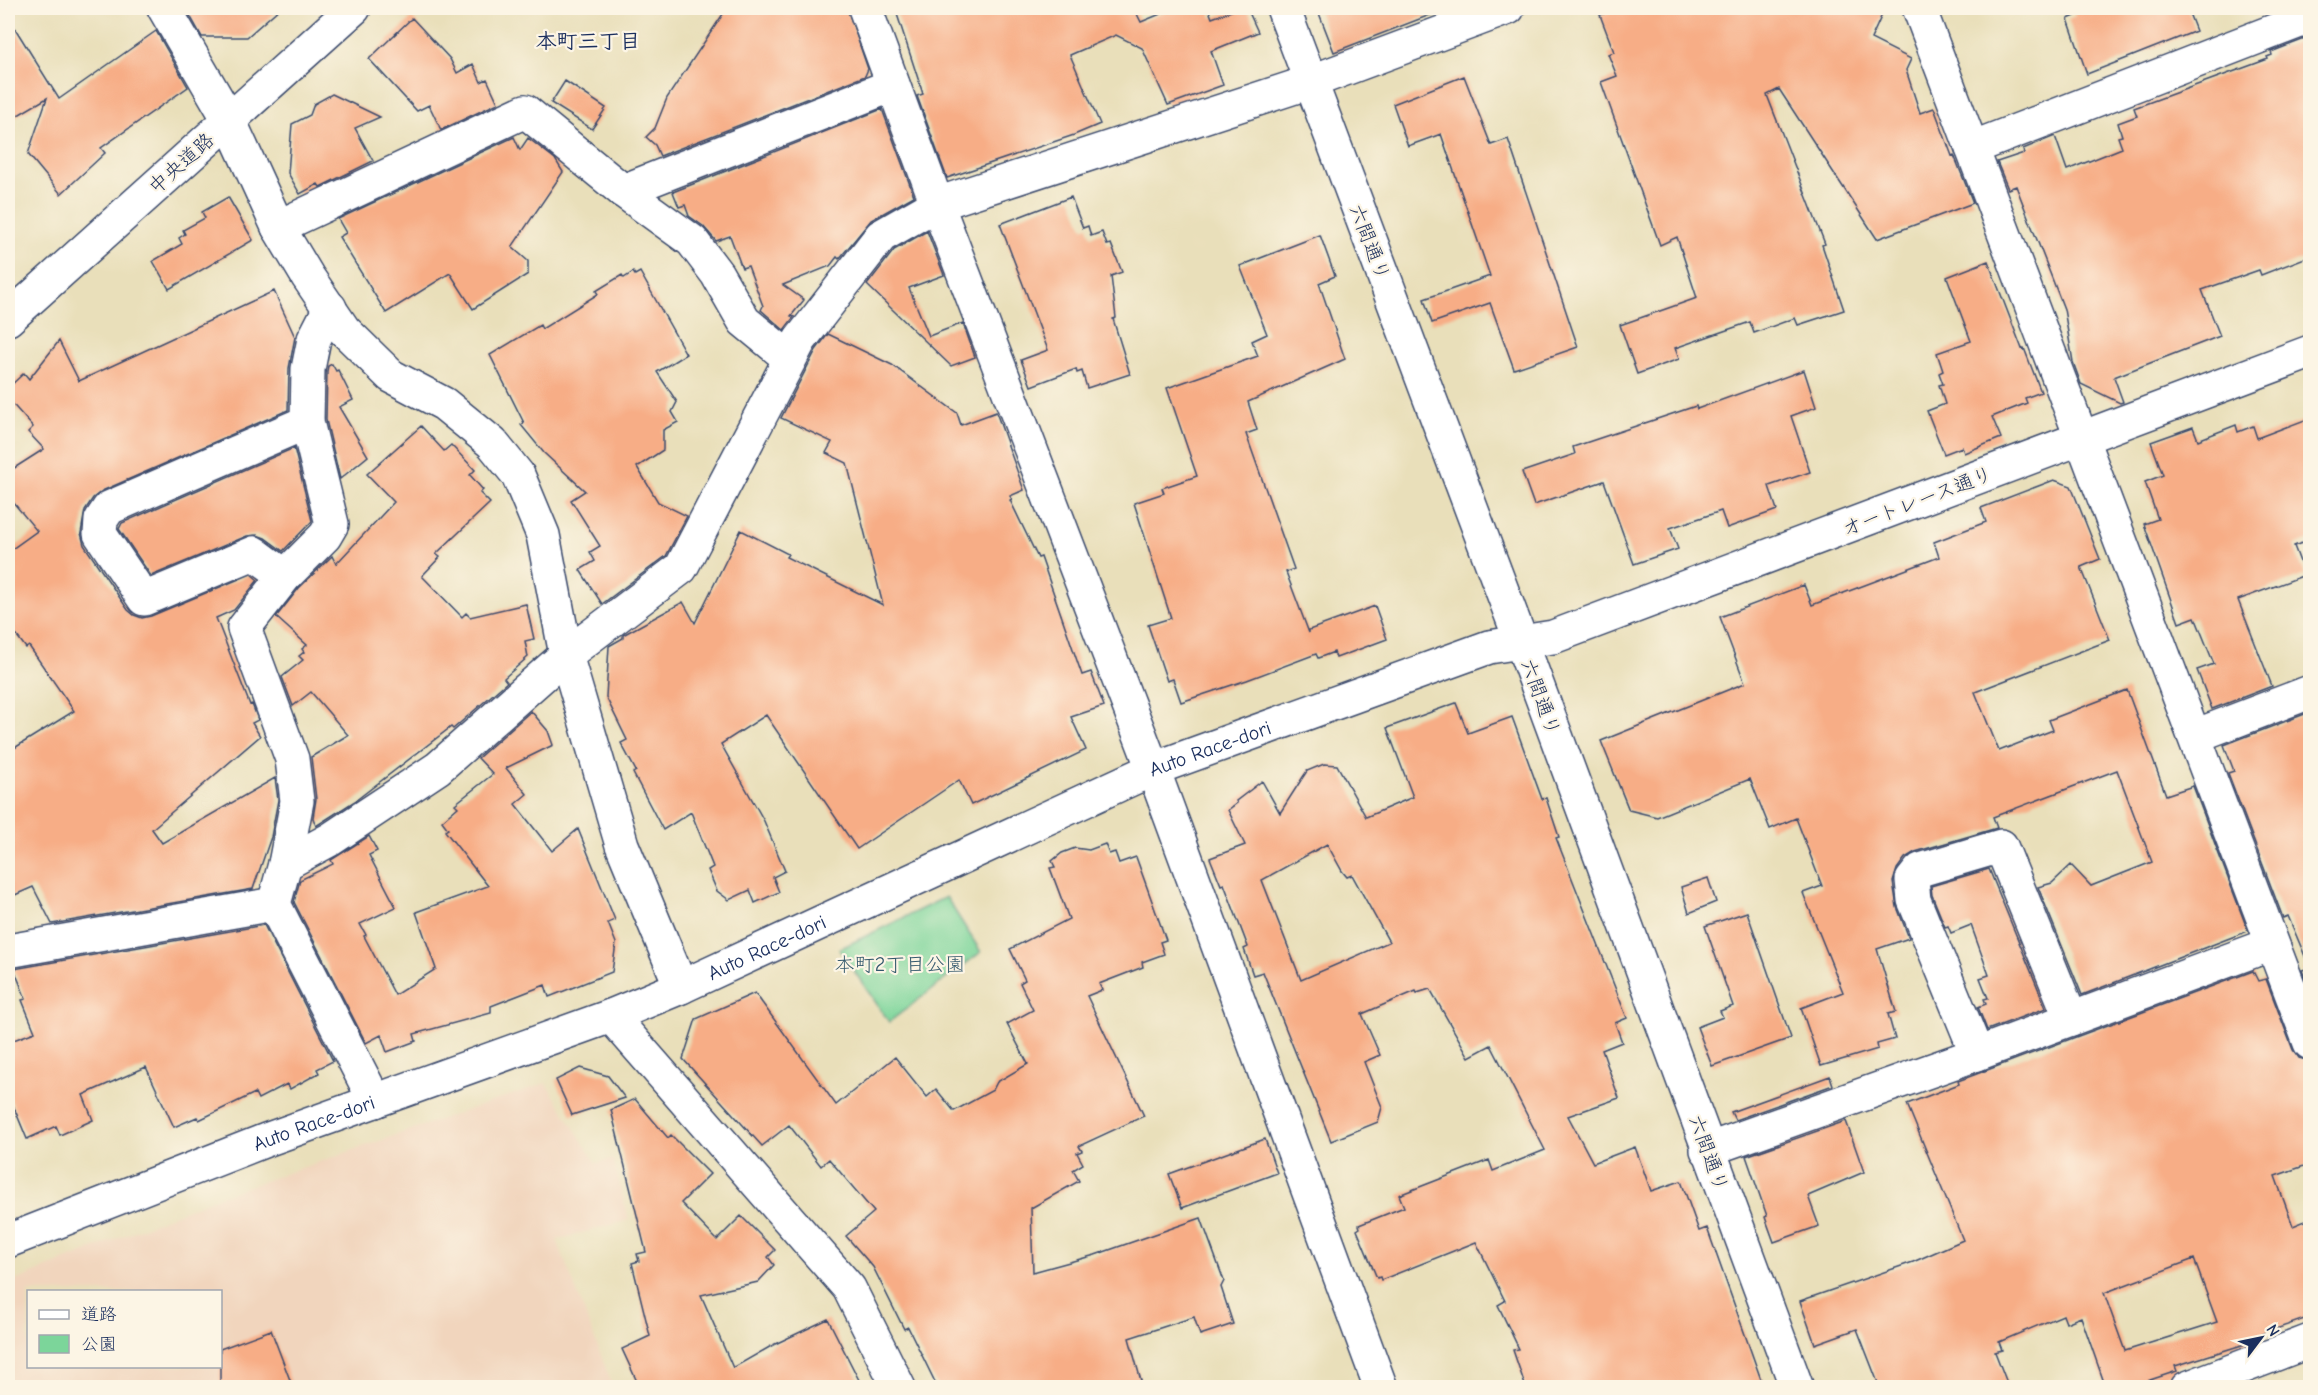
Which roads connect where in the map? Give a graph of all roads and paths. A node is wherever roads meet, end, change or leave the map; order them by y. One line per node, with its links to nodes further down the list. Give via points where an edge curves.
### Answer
1 (164, 8): 10 (street)
2 (354, 8): 10 (street, 中央道路)
3 (865, 8): 9 (street)
4 (1282, 8): 8 (street, 六間通り)
5 (1508, 8): 8 (street)
6 (1919, 8): 11 (street)
7 (2310, 17): 11 (street)
8 (1310, 82): 13 (street); 22 (street, 六間通り)
9 (893, 85): 12 (street); 13 (street)
10 (229, 120): 14 (street); 16 (street, 中央道路)
11 (1972, 148): 20 (street)
12 (623, 190): 14 (street, via 525,111); 18 (street, via 692,242 717,274 744,321)
13 (936, 204): 18 (street, via 881,236); 26 (street)
14 (278, 227): 15 (street)
15 (330, 308): 19 (street, via 314,339 308,369); 23 (street, via 344,330 391,376 444,404 492,443 518,475 543,535)
16 (8, 319)
17 (2310, 352): 20 (street, オートレース通り)
18 (789, 358): 23 (street, via 681,568)
19 (307, 422): 21 (street, via 332,524); 21 (street, via 109,508 101,520 100,534 144,599 255,553)
20 (2084, 438): 22 (street, オートレース通り, via 1553,637); 25 (street)
21 (285, 576): 27 (street, via 244,628 292,759 297,801)
22 (1521, 641): 26 (street, Auto Race-dori, via 1489,647); 37 (street, 六間通り)
23 (566, 655): 27 (street, via 438,768 331,839); 31 (street, via 622,845)
24 (2310, 692): 25 (street)
25 (2195, 736): 29 (street)
26 (1153, 769): 31 (street, Auto Race-dori); 41 (street)
27 (285, 864): 28 (street)
28 (274, 903): 30 (street); 36 (street)
29 (2272, 944): 33 (street); 34 (street)
30 (8, 951)
31 (681, 987): 32 (street, Auto Race-dori)
32 (611, 1016): 36 (street, Auto Race-dori); 40 (street, via 849,1288)
33 (2072, 1019): 35 (street); 35 (street, via 2001,846 1920,870 1912,880 1914,900)
34 (2308, 1029)
35 (1977, 1054): 37 (street)
36 (375, 1101): 38 (street, Auto Race-dori)
37 (1707, 1150): 42 (street, 六間通り)
38 (8, 1241)
39 (2310, 1341): 43 (street)
40 (899, 1388)
41 (1381, 1388)
42 (1797, 1388)
43 (2187, 1388)

